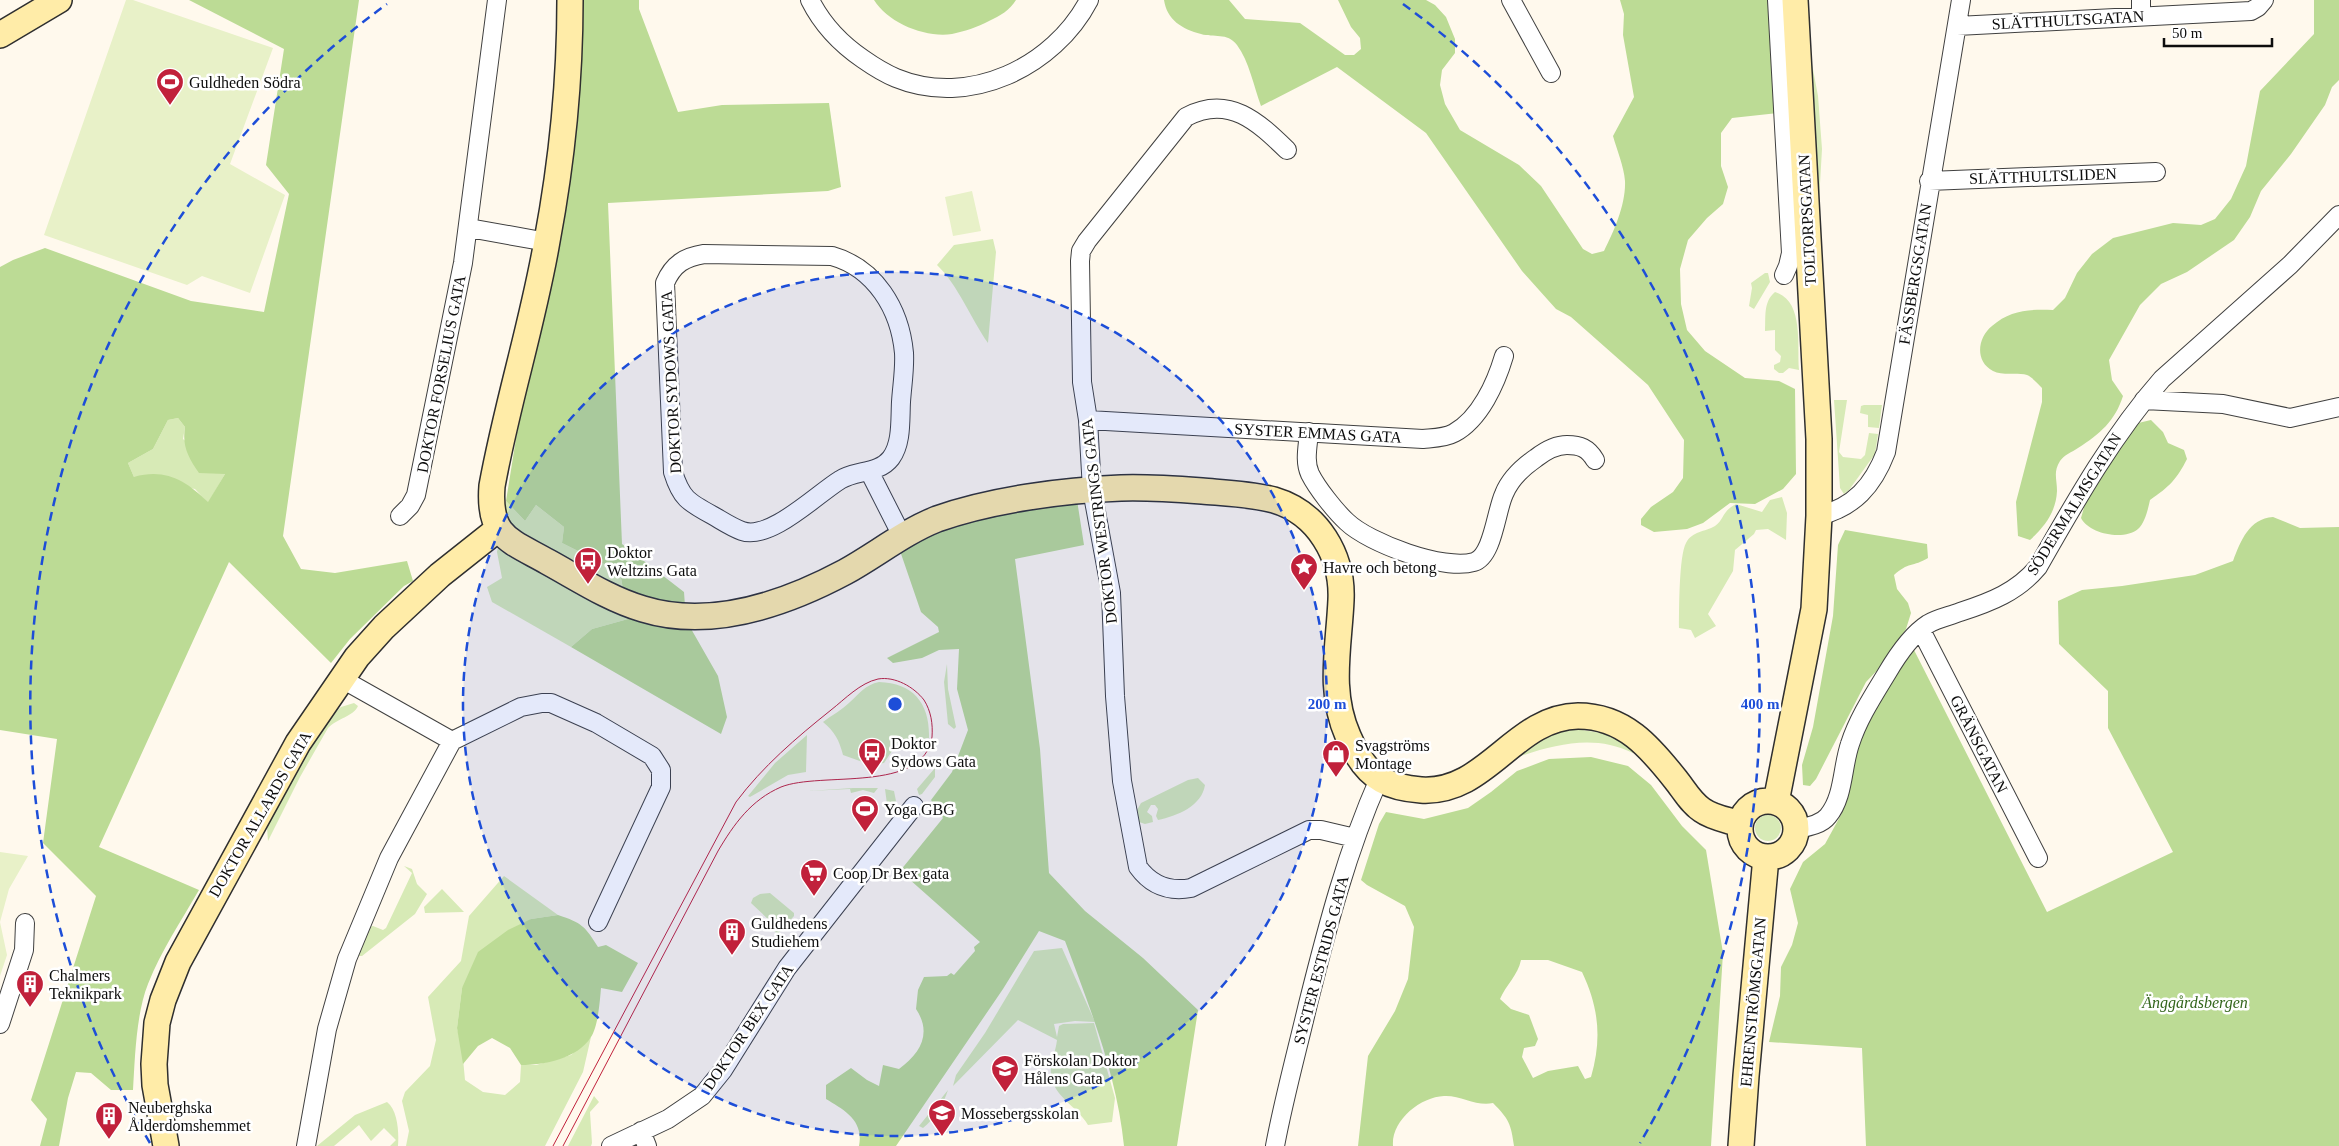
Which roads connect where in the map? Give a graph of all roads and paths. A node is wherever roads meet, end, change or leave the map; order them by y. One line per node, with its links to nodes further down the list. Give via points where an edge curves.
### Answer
1 (59, 0): 13 (street)
2 (498, 0): 19 (street, DOKTOR FORSELIUS GATA)
3 (570, 0): 20 (street, via 566,119)
4 (810, 0): 5 (street, via 827,27 857,55 877,68 896,78 944,87 969,87 997,80 1036,60 1064,36)
5 (1089, 0)
6 (1512, 0): 14 (street)
7 (1777, 0): 21 (street, TOLTORPSGATAN, via 1791,253)
8 (1795, 0): 31 (street, TOLTORPSGATAN, via 1819,439)
9 (1961, 0): 12 (street, FÄSSBERGSGATAN)
10 (2264, 0): 11 (street, SLÄTTHULTSGATAN, via 2251,11)
11 (2141, 8): 12 (street, SLÄTTHULTSGATAN)
12 (1957, 26): 17 (street, FÄSSBERGSGATAN)
13 (0, 36)
14 (1551, 73)
15 (1287, 150): 25 (street, DOKTOR WESTRINGS GATA, via 1245,114 1220,109 1197,111 1186,117 1087,241 1080,261 1082,382)
16 (2156, 172): 17 (street, SLÄTTHULTSLIDEN)
17 (1929, 181): 31 (street, FÄSSBERGSGATAN, via 1886,452 1867,486 1850,504)
18 (2339, 215): 23 (street, SÖDERMALMSGATAN, via 2290,264 2162,379)
19 (468, 228): 20 (street); 30 (street, DOKTOR FORSELIUS GATA, via 458,293 416,495)
20 (547, 242): 32 (street, via 492,486 492,510)
21 (1784, 275)
22 (1504, 356): 26 (street, SYSTER EMMAS GATA, via 1487,397 1454,433 1423,439)
23 (2144, 400): 24 (street, via 2223,404 2290,418); 34 (street, SÖDERMALMSGATAN, via 2098,464 2038,567 2028,578 2004,596 1944,617)
24 (2339, 407)
25 (1088, 420): 26 (street, SYSTER EMMAS GATA); 29 (street, DOKTOR WESTRINGS GATA)
26 (1309, 432): 27 (street, via 1307,459 1310,474 1347,522 1400,550 1463,564 1477,561 1486,550 1504,493 1525,466 1559,445 1586,448)
27 (1595, 460)
28 (869, 471): 28 (street, DOKTOR SYDOWS GATA, via 885,464 896,447 900,432 904,354 892,312 882,290 868,274 846,260 832,256 704,254 682,260 665,283 673,472 688,503 743,532 767,530 841,479); 33 (street)
29 (1092, 490): 33 (street, via 979,508 937,520); 37 (street, via 1161,488 1272,499 1297,512 1319,530 1335,556 1341,584 1335,670 1339,711 1359,758); 42 (street, DOKTOR WESTRINGS GATA, via 1111,593 1122,781 1138,867 1144,875 1168,889 1191,888 1309,830 1329,831)
30 (400, 516)
31 (1819, 516): 38 (street, via 1814,609)
32 (498, 529): 33 (street, via 517,545 619,600 644,609 689,616 717,616 777,602 848,571); 35 (street, DOKTOR ALLARDS GATA, via 440,575 384,627)
33 (902, 536)
34 (1921, 630): 41 (street, SÖDERMALMSGATAN, via 1888,671 1858,723 1832,810 1818,823); 44 (street, GRÄNSGATAN)
35 (342, 679): 36 (street); 49 (street, DOKTOR ALLARDS GATA, via 289,758 178,962 163,1000 157,1023 154,1064)
36 (452, 742): 45 (street, via 521,707 542,702 562,706 596,723 643,750 659,764 661,787); 50 (street, via 389,858 347,959 327,1029)
37 (1379, 779): 40 (street, via 1409,789 1436,791 1452,787 1471,778 1520,738 1542,725 1560,718 1599,718 1621,725 1645,743 1690,800 1702,810); 42 (street, SYSTER ESTRIDS GATA)
38 (1776, 802): 40 (street, via 1764,801 1753,805); 41 (street, via 1789,810)
39 (914, 806): 48 (street, DOKTOR BEX GATA, via 787,968 715,1081 702,1096)
40 (1740, 824): 43 (street, via 1746,846)
41 (1797, 829): 43 (street, via 1788,850)
42 (1354, 838): 52 (street, SYSTER ESTRIDS GATA, via 1318,963)
43 (1766, 857): 53 (street, EHRENSTRÖMSGATAN)
44 (2038, 858)
45 (598, 922)
46 (25, 923): 47 (street, via 24,950)
47 (0, 1024)
48 (644, 1138): 51 (street, DOKTOR BEX GATA)
49 (166, 1146)
50 (306, 1146)
51 (611, 1146)
52 (1275, 1146)
53 (1741, 1146)

